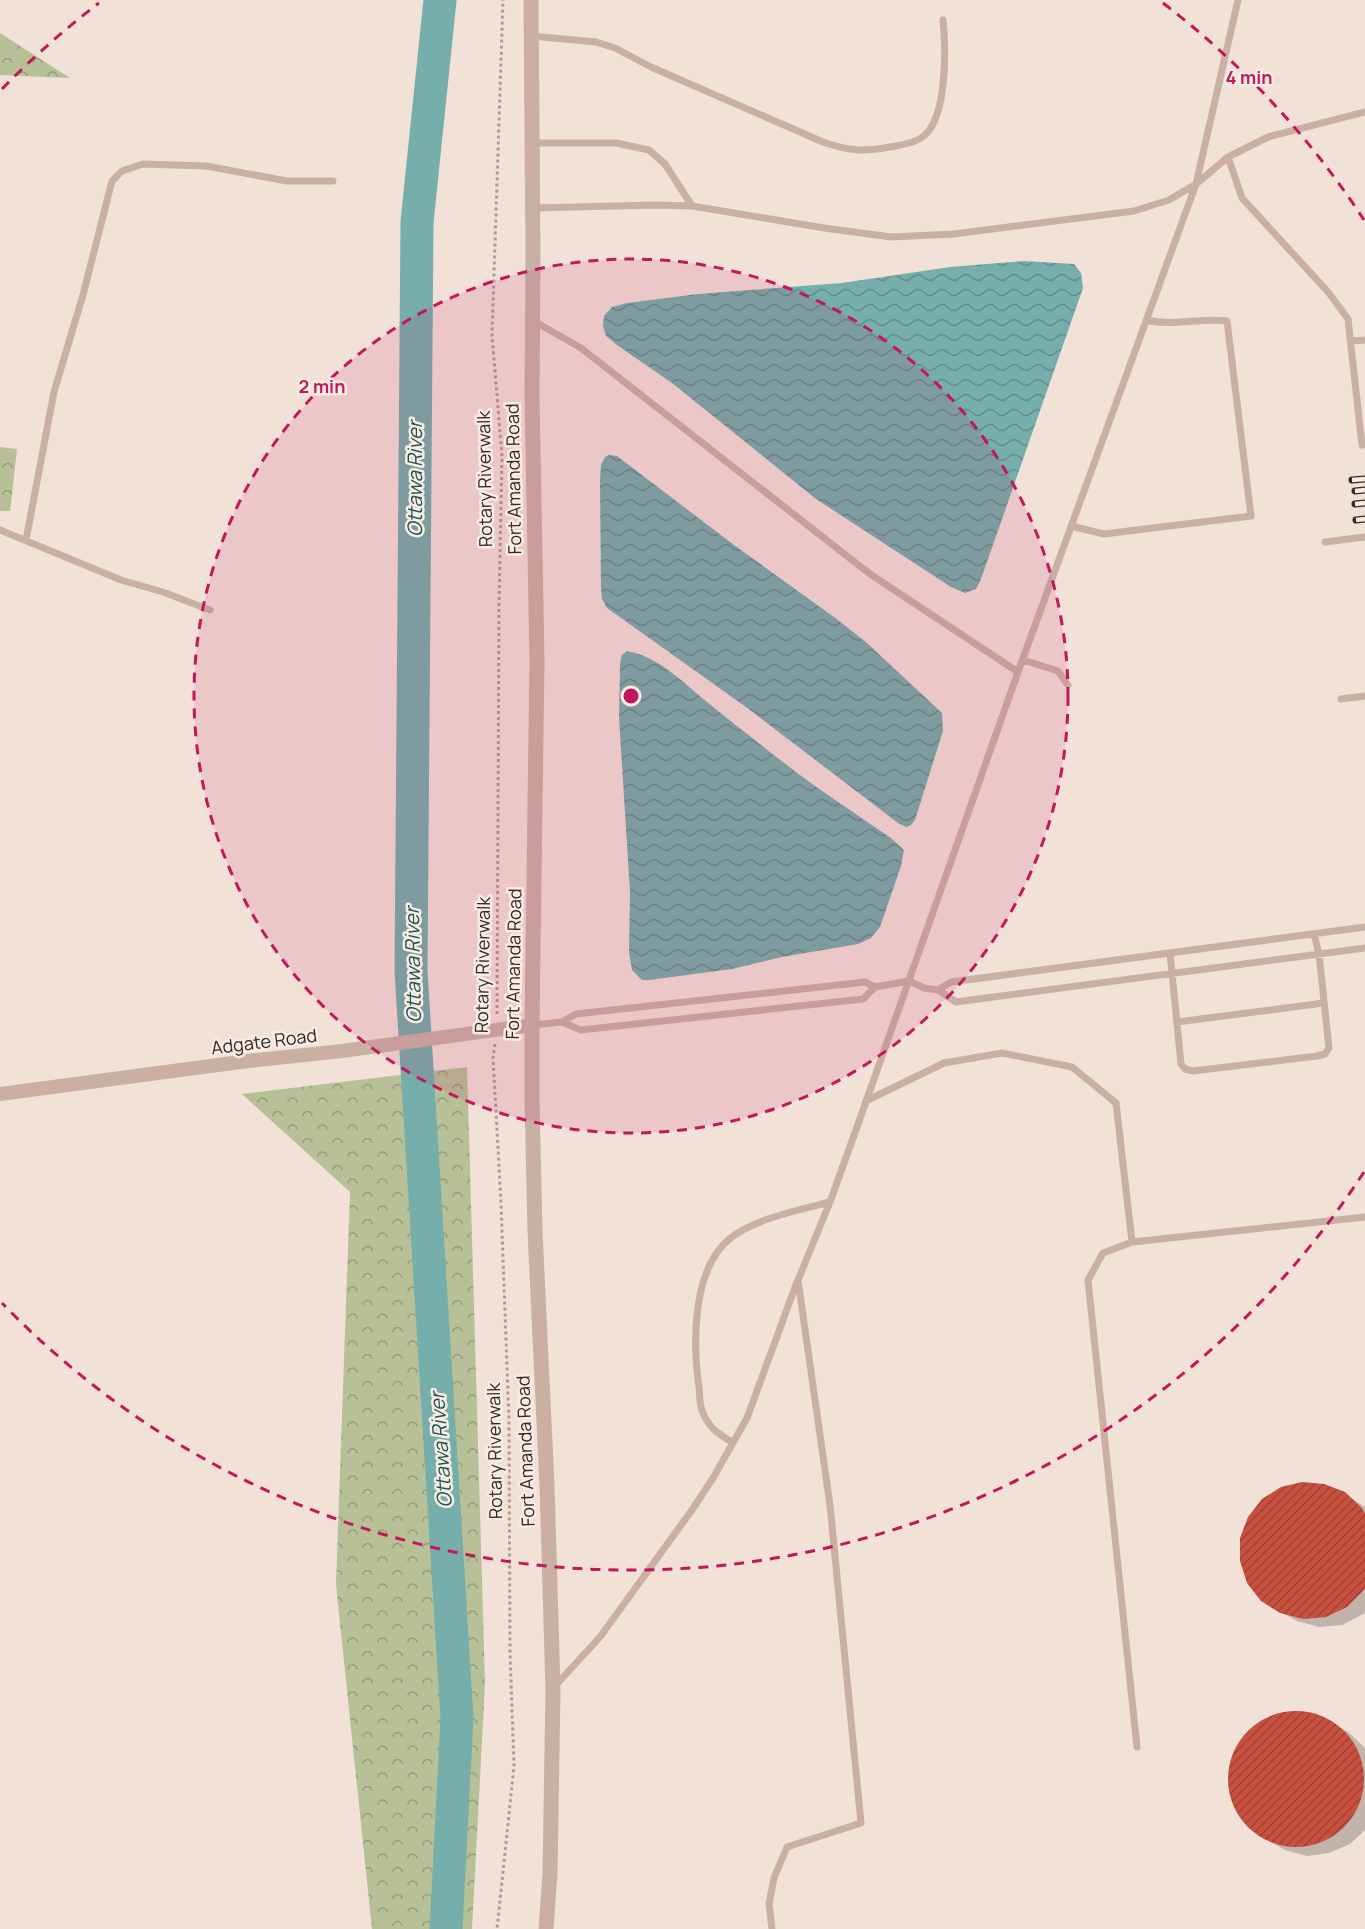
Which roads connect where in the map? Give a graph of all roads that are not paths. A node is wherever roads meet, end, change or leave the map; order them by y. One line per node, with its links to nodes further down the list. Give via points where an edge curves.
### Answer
1 (531, 0): 4 (street, Fort Amanda Road)
2 (1238, 0): 9 (lane)
3 (943, 20): 4 (lane, via 944,72 937,114 930,130 909,143 859,151 823,142 615,48 596,42)
4 (531, 36): 6 (street, Fort Amanda Road)
5 (1365, 112): 7 (lane, via 1268,137)
6 (532, 143): 10 (lane, via 616,143 649,150 665,164); 11 (street, Fort Amanda Road)
7 (1228, 157): 9 (lane); 15 (lane, via 1242,198 1329,293 1348,319)
8 (333, 181): 20 (lane, via 280,181 206,166 143,164 122,171 112,181 54,392)
9 (1196, 183): 10 (lane, via 1169,200 1134,211 916,237 866,234); 13 (lane)
10 (692, 206): 11 (lane)
11 (533, 208): 12 (street, Fort Amanda Road)
12 (532, 320): 24 (lane, via 580,348 870,574); 40 (street, Fort Amanda Road, via 537,660)
13 (1147, 320): 17 (lane); 17 (lane, via 1162,324 1227,321 1251,516 1104,534)
14 (1365, 340): 15 (lane)
15 (1351, 341): 16 (lane, via 1362,445)
16 (1365, 444)
17 (1071, 526): 23 (lane)
18 (0, 530): 20 (lane)
19 (1365, 537): 21 (lane)
20 (26, 540): 22 (lane, via 120,580)
21 (1325, 542)
22 (210, 610)
23 (1023, 660): 24 (lane); 25 (lane, via 1058,671)
24 (1018, 672): 34 (lane)
25 (1068, 685)
26 (1365, 696): 27 (lane)
27 (1341, 699)
28 (1365, 927): 29 (lane)
29 (1314, 934): 31 (lane); 32 (lane)
30 (1365, 948): 32 (lane)
31 (1170, 953): 33 (lane); 36 (lane, via 951,982)
32 (1319, 954): 33 (lane); 37 (lane)
33 (1172, 975): 36 (lane, via 956,1002); 39 (lane)
34 (909, 981): 35 (lane); 36 (lane); 42 (lane)
35 (874, 987): 38 (lane, via 865,982 576,1014); 38 (lane, via 863,999 851,1001 580,1030)
36 (938, 990)
37 (1324, 1003): 39 (lane); 39 (lane, via 1329,1048 1317,1056 1193,1071 1181,1064)
38 (562, 1022): 40 (lane)
39 (1177, 1022)
40 (532, 1025): 41 (street, Adgate Road); 48 (street, Fort Amanda Road, via 535,1231)
41 (0, 1094)
42 (866, 1101): 43 (lane); 45 (lane, via 944,1063 1002,1053 1072,1067 1116,1103)
43 (830, 1202): 46 (lane); 47 (lane, via 775,1217 741,1232 725,1243 707,1270 699,1301 695,1358 702,1410 715,1432)
44 (1365, 1217): 45 (lane)
45 (1132, 1242): 49 (lane, via 1103,1253 1088,1280)
46 (798, 1280): 47 (lane, via 747,1418); 51 (lane, via 830,1506 861,1822 787,1847 774,1878 769,1904)
47 (732, 1442): 48 (lane, via 693,1510 600,1637)
48 (553, 1689): 50 (street, Fort Amanda Road)
49 (1137, 1747)
50 (546, 1929)
51 (772, 1929)

